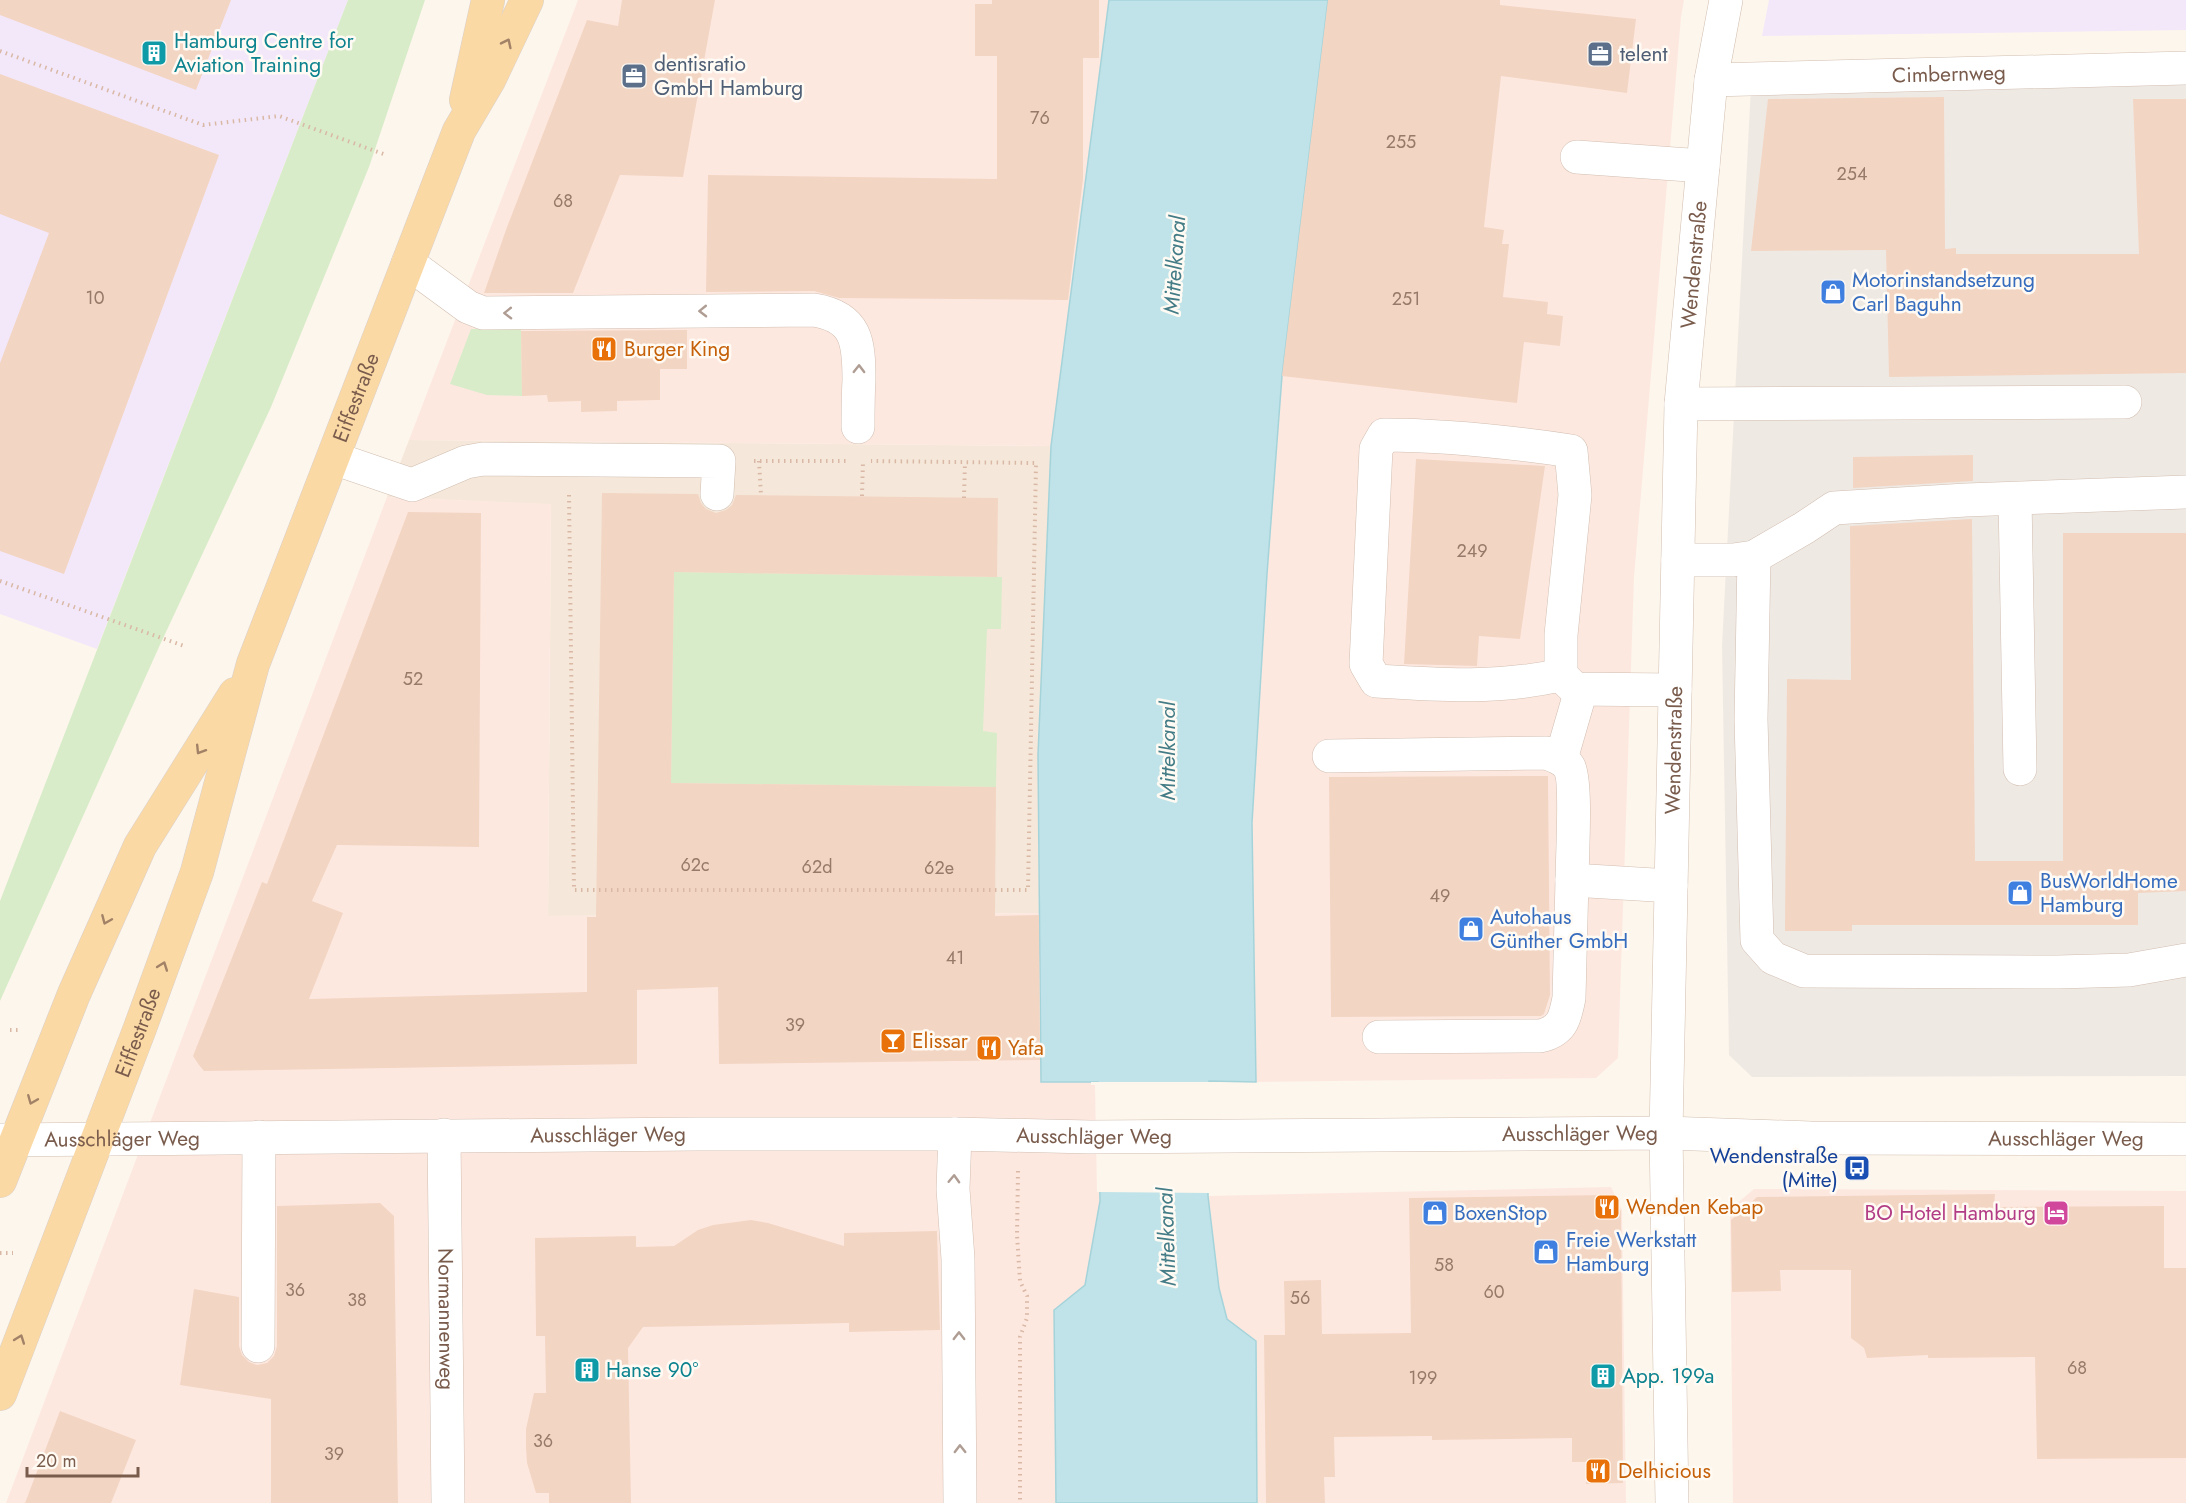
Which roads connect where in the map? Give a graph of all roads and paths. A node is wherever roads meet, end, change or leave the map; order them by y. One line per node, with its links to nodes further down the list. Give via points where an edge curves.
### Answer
1 (488, 0): 7 (main road, Eiffestraße)
2 (527, 0): 7 (main road, Eiffestraße, one-way to 2, via 489,80)
3 (1726, 0): 6 (street, Wendenstraße)
4 (0, 51): 8 (path, via 203,125 279,116)
5 (2186, 68): 6 (street, Cimbernweg)
6 (1711, 80): 10 (street, Wendenstraße)
7 (459, 131): 11 (main road, Eiffestraße)
8 (386, 155)
9 (1577, 157): 10 (street)
10 (1703, 166): 13 (street, Wendenstraße)
11 (408, 263): 14 (street, one-way to 11, via 856,340 847,324 830,312 483,313 468,307); 15 (main road, Eiffestraße)
12 (2125, 402): 13 (street)
13 (1681, 404): 28 (street, Wendenstraße)
14 (858, 427)
15 (333, 458): 16 (street, via 411,485 483,459); 31 (main road, Eiffestraße)
16 (568, 461): 17 (street); 20 (path, via 574,890 1028,890 1036,463)
17 (718, 461): 18 (path); 22 (street)
18 (759, 461): 19 (path); 23 (path)
19 (863, 461): 20 (path); 24 (path)
20 (965, 462): 25 (path)
21 (2186, 492): 26 (street)
22 (717, 494)
23 (761, 495)
24 (862, 496)
25 (964, 498)
26 (2015, 498): 27 (street, via 1834,508); 36 (street)
27 (1754, 557): 28 (street); 39 (street, via 1752,719 1757,940 1773,958 1804,971 2129,970)
28 (1678, 560): 33 (street, Wendenstraße)
29 (0, 581): 30 (path)
30 (184, 646)
31 (254, 664): 45 (main road, Eiffestraße, one-way to 31, via 198,872); 47 (main road, Eiffestraße, one-way to 47, via 140,846)
32 (1571, 682): 32 (street, via 1561,635 1575,495 1571,451 1501,441 1384,435 1376,450 1366,664 1376,681 1472,686); 33 (street); 35 (street)
33 (1676, 690): 38 (street, Wendenstraße)
34 (1329, 756): 35 (street, via 1546,753)
35 (1561, 759): 37 (street, via 1570,768 1573,784)
36 (2020, 769)
37 (1572, 880): 38 (street); 40 (street, via 1569,998 1565,1017 1553,1033)
38 (1671, 886): 41 (street, Wendenstraße)
39 (2186, 960)
40 (1379, 1037)
41 (1666, 1133): 42 (street, Ausschläger Weg, via 1090,1137); 46 (street, Ausschläger Weg, via 1811,1138); 57 (street, Wendenstraße)
42 (955, 1134): 43 (street, Ausschläger Weg); 55 (street, one-way to 42)
43 (444, 1135): 44 (street, Ausschläger Weg); 54 (street, Normannenweg)
44 (259, 1137): 45 (street, Ausschläger Weg); 52 (street)
45 (97, 1138): 47 (street, Ausschläger Weg); 53 (main road, Eiffestraße, one-way to 45)
46 (2186, 1139)
47 (8, 1140): 48 (main road, Eiffestraße)
48 (0, 1181)
49 (1017, 1205): 56 (path, via 1020,1281 1027,1296 1027,1318 1020,1337)
50 (0, 1253): 51 (path)
51 (13, 1253)
52 (258, 1346)
53 (0, 1394)
54 (448, 1503)
55 (960, 1503)
56 (1020, 1503)
57 (1672, 1503)

